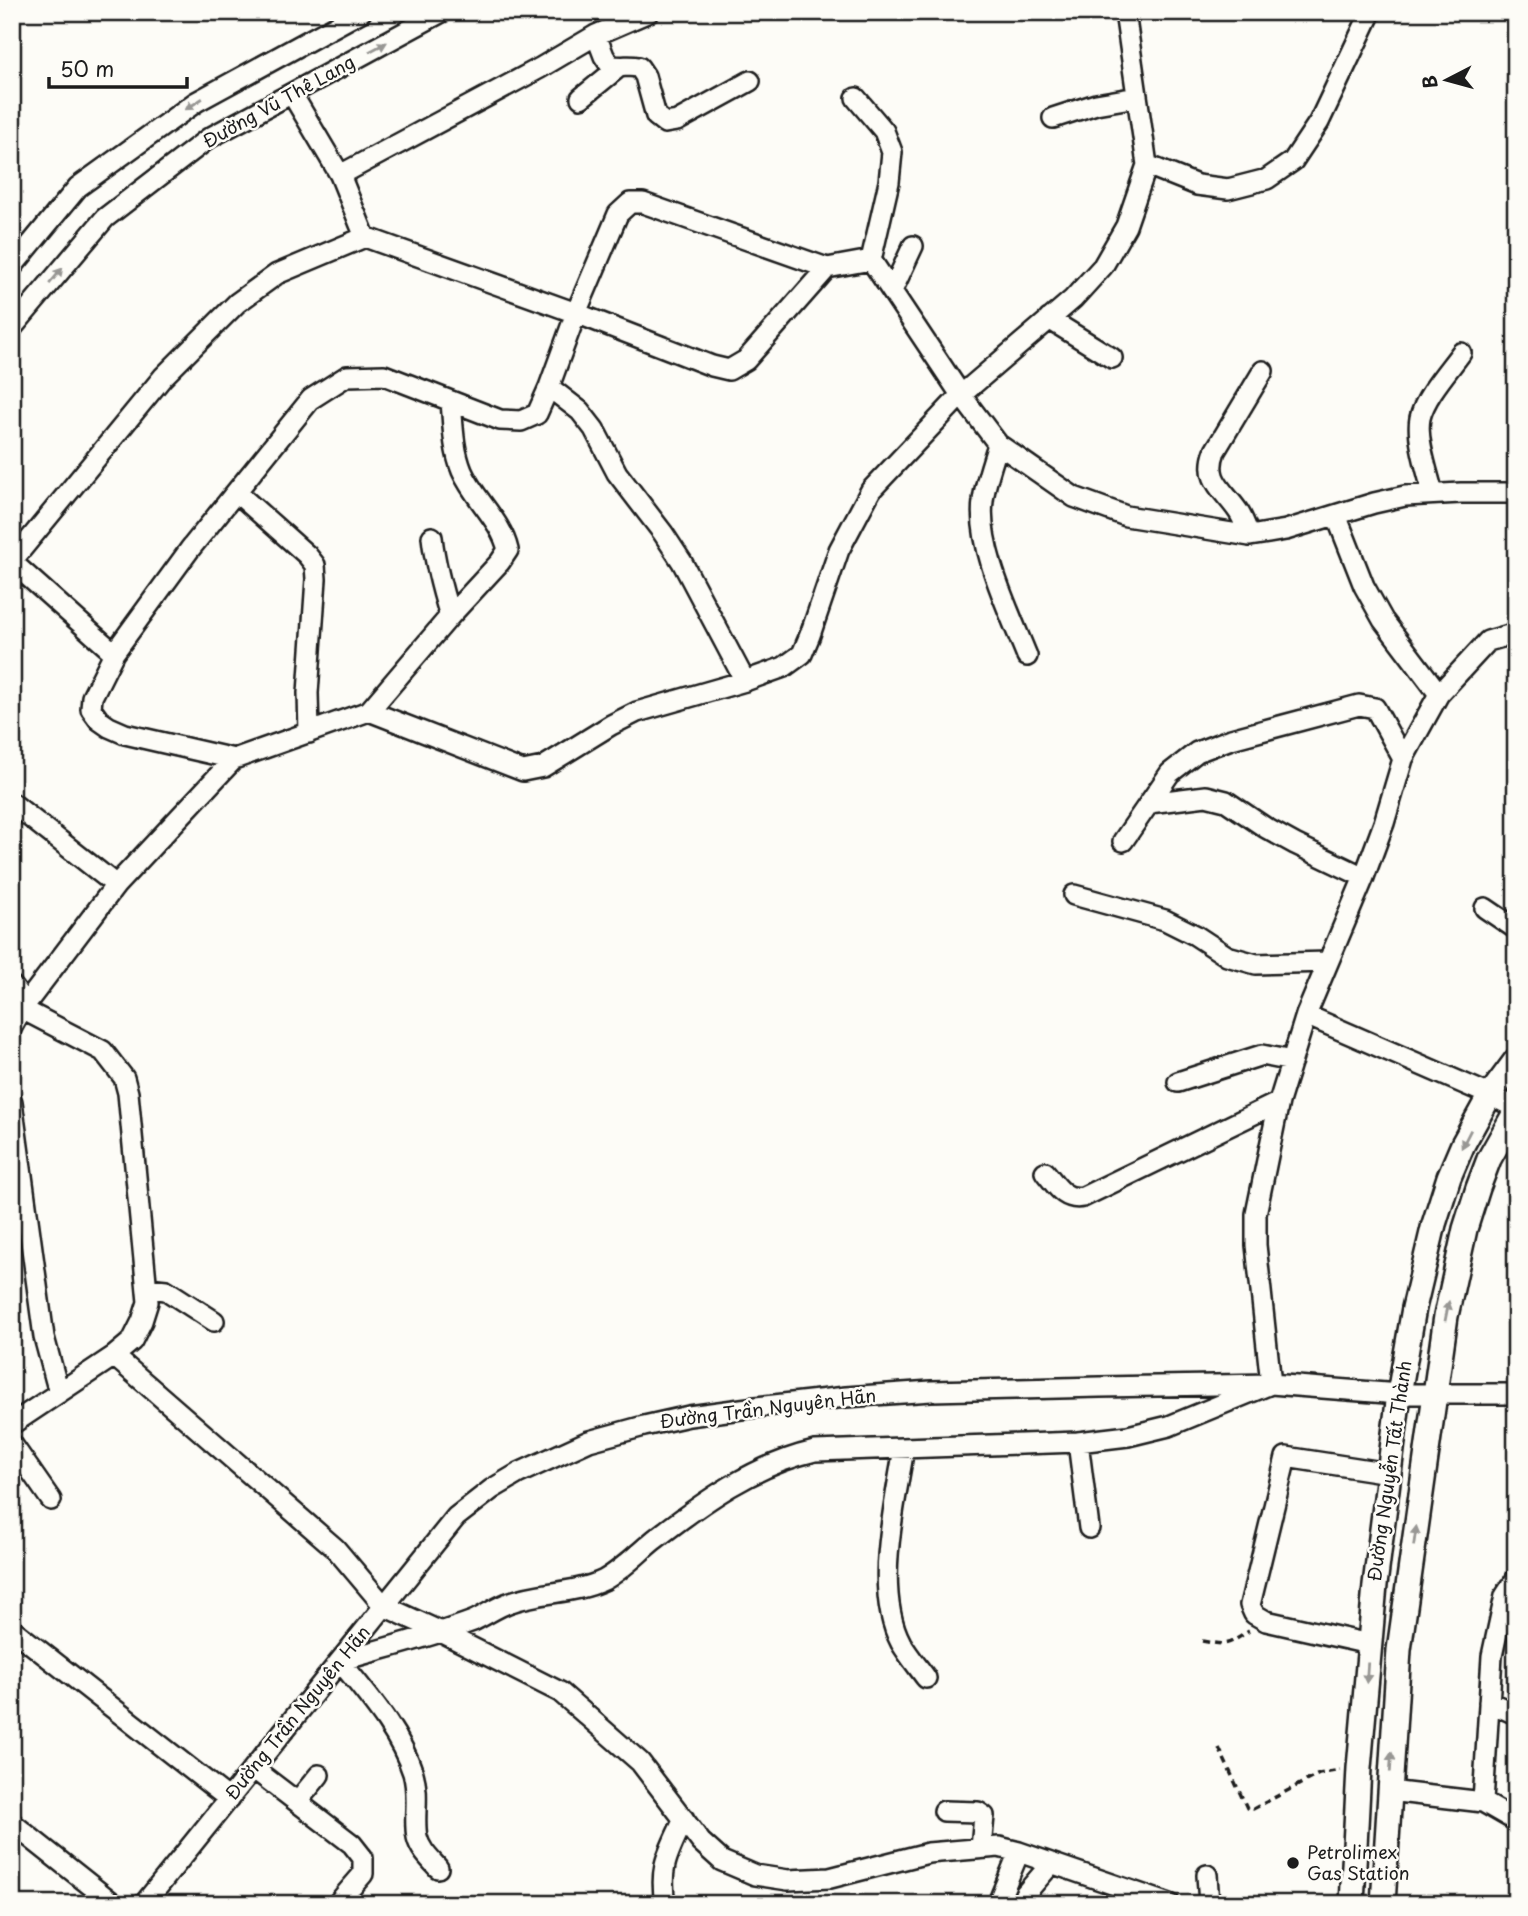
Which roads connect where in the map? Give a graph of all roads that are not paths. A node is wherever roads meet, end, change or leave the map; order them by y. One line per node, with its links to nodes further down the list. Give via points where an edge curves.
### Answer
1 (361, 12): 19 (street, one-way to 19, via 196,102 78,187)
2 (442, 12): 9 (street, Đường Vũ Thê Lang, one-way to 2)
3 (649, 12): 6 (street)
4 (1125, 12): 11 (street)
5 (1371, 12): 14 (street, via 1319,122 1293,161 1267,179 1228,189 1197,185)
6 (596, 35): 7 (street, via 610,65); 15 (street)
7 (619, 67): 8 (street, via 639,67 656,116 665,122 677,121); 10 (street)
8 (750, 81)
9 (292, 93): 15 (street); 24 (street, Đường Vũ Thê Lang, one-way to 9, via 105,218 209,138)
10 (581, 97)
11 (1137, 97): 13 (street, via 1096,103); 14 (street)
12 (856, 98): 18 (street, via 884,131 892,152)
13 (1053, 118)
14 (1147, 165): 23 (street, via 1126,226 1104,266)
15 (340, 175): 16 (street)
16 (365, 237): 22 (street); 38 (street, via 276,274 237,303 163,377)
17 (913, 246): 21 (street)
18 (871, 260): 20 (street); 21 (street)
19 (12, 267)
20 (827, 268): 22 (street, via 746,360 729,370); 22 (street, via 643,203 630,203 618,214)
21 (892, 291): 29 (street)
22 (576, 313): 28 (street)
23 (1049, 319): 26 (street); 29 (street)
24 (12, 328)
25 (1461, 353): 34 (street, via 1420,418 1419,433)
26 (1112, 358)
27 (1263, 371): 36 (street, via 1210,464 1213,478 1239,512)
28 (549, 387): 30 (street, via 537,414 522,421 500,420); 43 (street, via 580,411 594,429 617,473 682,562)
29 (961, 395): 31 (street); 43 (street, via 871,490 839,551 802,654 784,667)
30 (452, 401): 32 (street, via 384,375 347,376 311,399); 39 (street, via 462,470 505,537 508,550)
31 (999, 443): 36 (street, via 1074,498 1126,516); 42 (street, via 983,501 983,531)
32 (236, 492): 41 (street); 46 (street, via 315,565)
33 (1516, 493): 34 (street)
34 (1433, 494): 35 (street, via 1405,496)
35 (1336, 515): 36 (street); 44 (street, via 1364,586)
36 (1250, 536)
37 (432, 537): 39 (street)
38 (12, 562): 41 (street)
39 (450, 616): 45 (street)
40 (1516, 634): 44 (street, via 1488,641)
41 (114, 653): 47 (street, via 92,697 91,709 99,720 125,734)
42 (1027, 656)
43 (745, 681): 45 (street, via 637,712 543,767 523,771)
44 (1439, 694): 48 (street)
45 (369, 711): 46 (street)
46 (309, 733): 47 (street)
47 (234, 759): 53 (street)
48 (1403, 759): 50 (street, via 1375,708 1359,705 1197,752 1170,773); 52 (street)
49 (12, 803): 53 (street)
50 (1149, 803): 51 (street); 52 (street, via 1206,796 1226,801 1295,844)
51 (1123, 841)
52 (1364, 877): 57 (street)
53 (116, 886): 59 (street)
54 (1074, 895): 57 (street, via 1165,920 1227,956 1256,964)
55 (1485, 908): 56 (street)
56 (1516, 929)
57 (1328, 962): 60 (street)
58 (12, 986): 59 (street)
59 (22, 1009): 61 (street); 70 (street, via 103,1051 124,1078)
60 (1307, 1015): 63 (street); 65 (street)
61 (12, 1027)
62 (1516, 1060): 65 (main road, Đường Nguyễn Tất Thành)
63 (1292, 1061): 64 (street, via 1262,1055); 67 (street)
64 (1178, 1082)
65 (1490, 1095): 68 (street); 75 (main road, Đường Nguyễn Tất Thành, one-way to 75, via 1463,1144 1434,1224)
66 (12, 1101): 74 (street, via 44,1336)
67 (1279, 1102): 69 (street, via 1083,1197 1066,1196); 73 (street, via 1256,1214)
68 (1516, 1109): 77 (main road, Đường Nguyễn Tất Thành, one-way to 68, via 1465,1228 1489,1159)
69 (1045, 1172)
70 (148, 1288): 71 (street, via 166,1290); 72 (street, via 142,1321 132,1341)
71 (214, 1321)
72 (114, 1356): 74 (street); 86 (street, via 335,1548)
73 (1271, 1384): 75 (street, Đường Trần Nguyên Hãn); 79 (street, via 1169,1426); 86 (street, Đường Trần Nguyên Hãn, via 846,1397 689,1416 644,1426 561,1452 492,1489 456,1517)
74 (59, 1393): 78 (street)
75 (1399, 1394): 77 (street, Đường Trần Nguyên Hãn); 82 (main road, Đường Nguyễn Tất Thành)
76 (1516, 1394): 77 (street, Đường Trần Nguyên Hãn)
77 (1435, 1395): 96 (main road, Đường Nguyễn Tất Thành, one-way to 77, via 1399,1650)
78 (12, 1424)
79 (1078, 1442): 81 (street); 84 (street)
80 (12, 1444): 83 (street)
81 (904, 1448): 88 (street, via 815,1451 776,1462 705,1502 604,1579 509,1602); 91 (street, via 886,1578 890,1614 901,1643)
82 (1389, 1473): 89 (main road, Đường Nguyễn Tất Thành); 89 (street, via 1286,1457 1250,1605 1254,1614 1266,1620)
83 (51, 1500)
84 (1089, 1528)
85 (1516, 1579): 92 (street, via 1499,1619)
86 (384, 1606): 88 (street); 90 (street, Đường Trần Nguyên Hãn)
87 (12, 1629): 97 (street)
88 (441, 1632): 90 (street); 101 (street, via 560,1692 640,1762)
89 (1369, 1644): 118 (main road, Đường Nguyễn Tất Thành, one-way to 118)
90 (340, 1661): 94 (street, Đường Trần Nguyên Hãn); 107 (street, via 384,1718 412,1772 417,1836)
91 (926, 1678)
92 (1489, 1702): 93 (street); 99 (street)
93 (1516, 1711)
94 (254, 1769): 97 (street, Đường Trần Nguyên Hãn); 98 (street)
95 (319, 1775): 98 (street)
96 (1389, 1791): 99 (street); 119 (main road, Đường Nguyễn Tất Thành)
97 (229, 1799): 113 (street, Đường Trần Nguyên Hãn)
98 (297, 1802): 114 (street, via 352,1844 363,1858 363,1874)
99 (1483, 1802): 102 (street)
100 (944, 1811): 104 (street, via 984,1816)
101 (684, 1819): 104 (street, via 722,1861 755,1875 788,1880 830,1878 928,1853); 115 (street, via 664,1863)
102 (1516, 1821)
103 (12, 1823): 112 (street)
104 (981, 1848): 105 (street)
105 (1019, 1852): 106 (street); 110 (street)
106 (1051, 1864): 109 (street); 111 (street)
107 (438, 1868)
108 (1207, 1875): 117 (street)
109 (1026, 1894)
110 (1000, 1898)
111 (1138, 1898): 116 (street)
112 (114, 1904)
113 (144, 1904)
114 (337, 1904)
115 (665, 1904)
116 (1170, 1904)
117 (1209, 1904)
118 (1352, 1904)
119 (1383, 1904)

